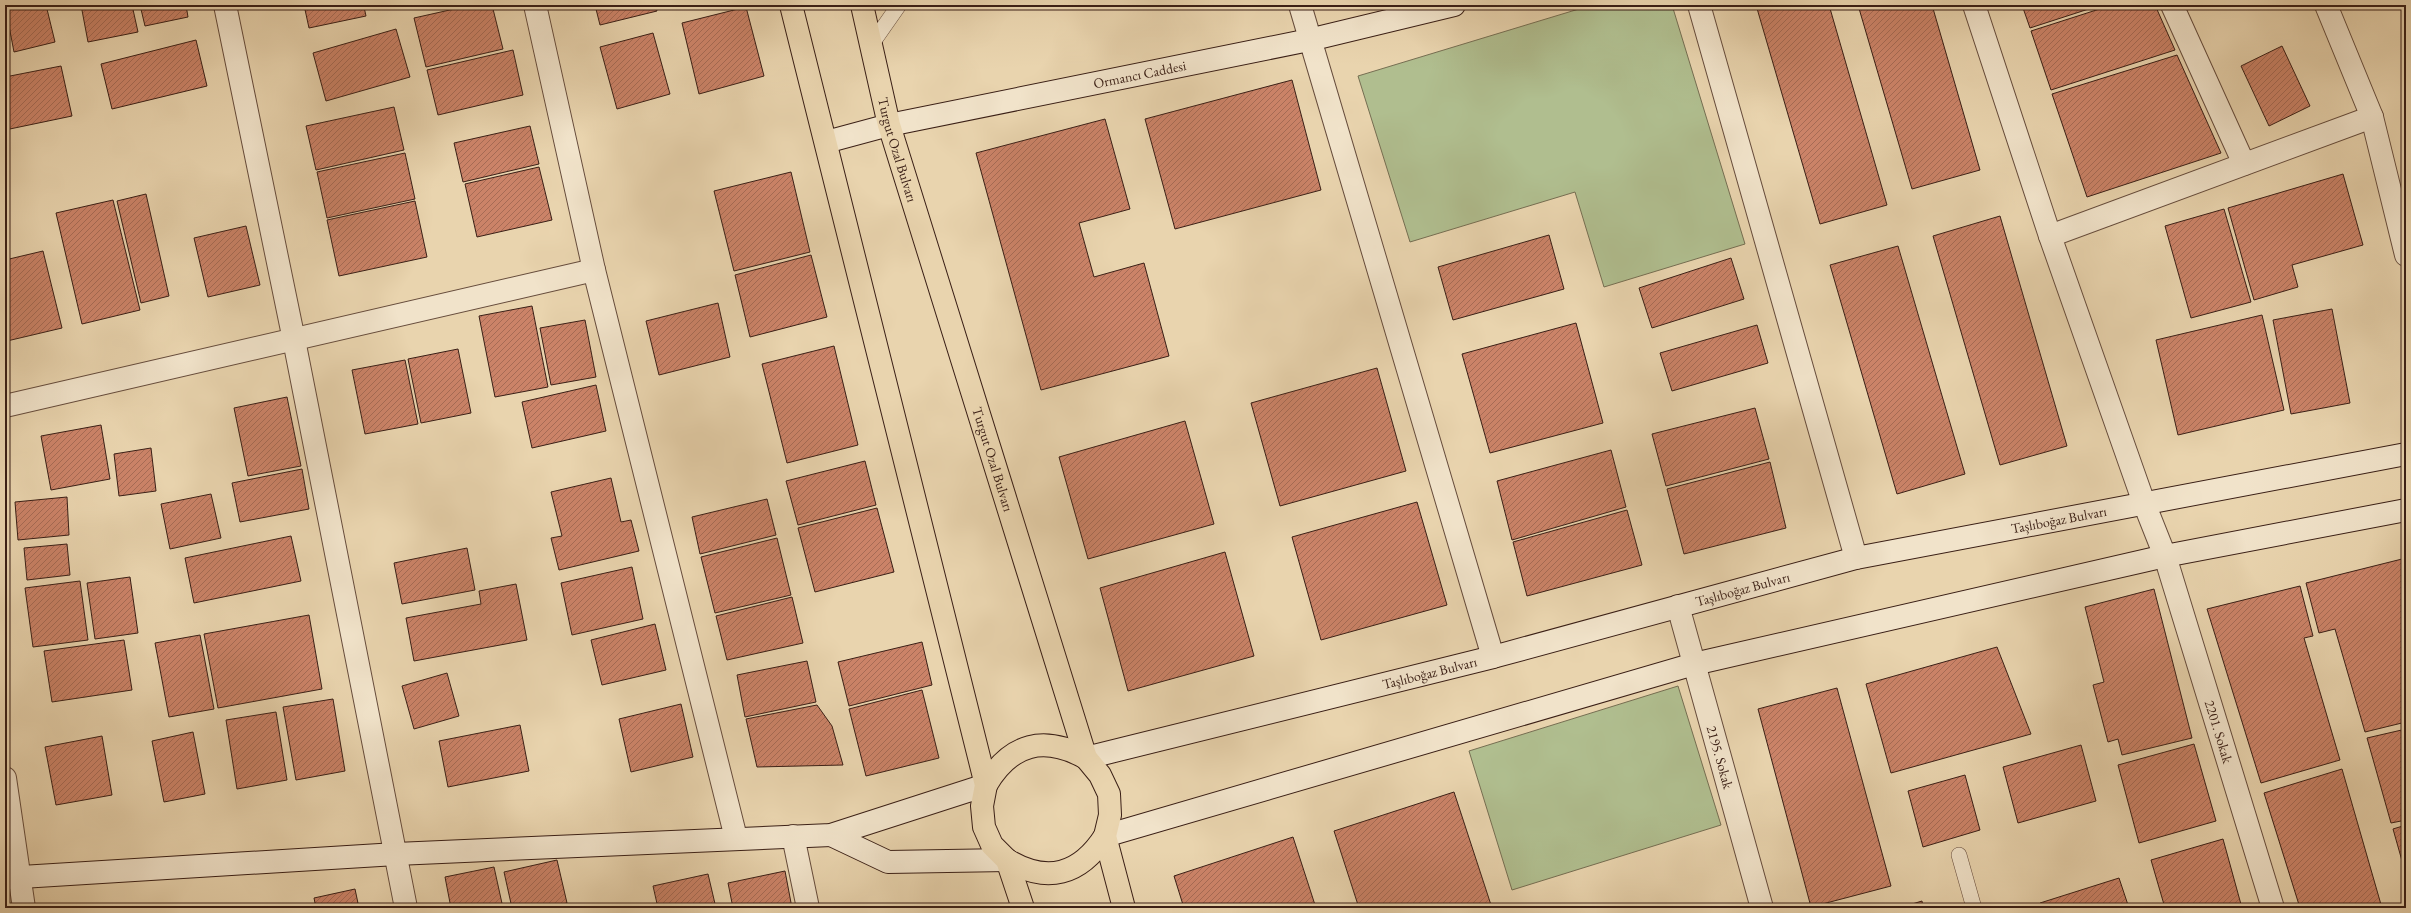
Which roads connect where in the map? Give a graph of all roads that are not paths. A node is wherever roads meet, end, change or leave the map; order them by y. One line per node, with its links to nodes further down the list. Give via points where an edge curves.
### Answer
1 (225, 5): 21 (street)
2 (535, 5): 20 (street)
3 (791, 5): 16 (main road)
4 (862, 5): 13 (main road, Turgut Ozal Bulvarı)
5 (898, 5): 13 (lane)
6 (1300, 5): 12 (street)
7 (1454, 5): 12 (street, Ormancı Caddesi)
8 (1699, 5): 27 (street)
9 (1974, 5): 18 (street, 2201. Sokak)
10 (2172, 5): 17 (street)
11 (2326, 5): 14 (street)
12 (1310, 40): 15 (street, Ormancı Caddesi); 29 (street)
13 (871, 44): 15 (main road, Turgut Ozal Bulvarı)
14 (2372, 117): 17 (street); 19 (street)
15 (889, 125): 16 (street, Ormancı Caddesi); 31 (main road, Turgut Ozal Bulvarı)
16 (826, 142): 33 (main road)
17 (2244, 164): 18 (street)
18 (2050, 236): 24 (street, 2201. Sokak)
19 (2406, 255)
20 (594, 270): 21 (street); 37 (street)
21 (294, 340): 22 (street); 38 (street)
22 (5, 406)
23 (2406, 454): 24 (street, Taşlıboğaz Bulvarı)
24 (2144, 503): 26 (street, 2201. Sokak); 27 (street, Taşlıboğaz Bulvarı)
25 (2406, 510): 26 (street)
26 (2165, 556): 30 (street); 49 (street, 2201. Sokak)
27 (1856, 558): 28 (street, Taşlıboğaz Bulvarı)
28 (1678, 606): 29 (street, Taşlıboğaz Bulvarı); 30 (street, 2195. Sokak)
29 (1493, 657): 31 (street, Taşlıboğaz Bulvarı)
30 (1694, 664): 36 (street); 47 (street, 2195. Sokak)
31 (1086, 758): 33 (main road, via 1069,749 1049,745 1029,746 1011,755 996,768); 36 (main road, Turgut Ozal Bulvarı, via 1100,775 1109,794 1110,815)
32 (5, 778): 41 (street)
33 (986, 785): 34 (street); 40 (main road, via 982,806 984,827 992,845)
34 (831, 835): 35 (street); 40 (street, via 888,862)
35 (793, 836): 37 (street); 44 (street)
36 (1105, 836): 40 (main road, via 1095,852 1080,864 1062,872 1043,874 1024,870); 46 (main road, Turgut Ozal Bulvarı)
37 (736, 838): 38 (street)
38 (396, 854): 41 (street); 43 (street)
39 (1959, 855): 48 (lane)
40 (1007, 860): 45 (main road)
41 (12, 878): 42 (street)
42 (24, 908)
43 (406, 908)
44 (808, 908)
45 (1023, 908)
46 (1124, 908)
47 (1762, 908)
48 (1974, 908)
49 (2272, 908)

